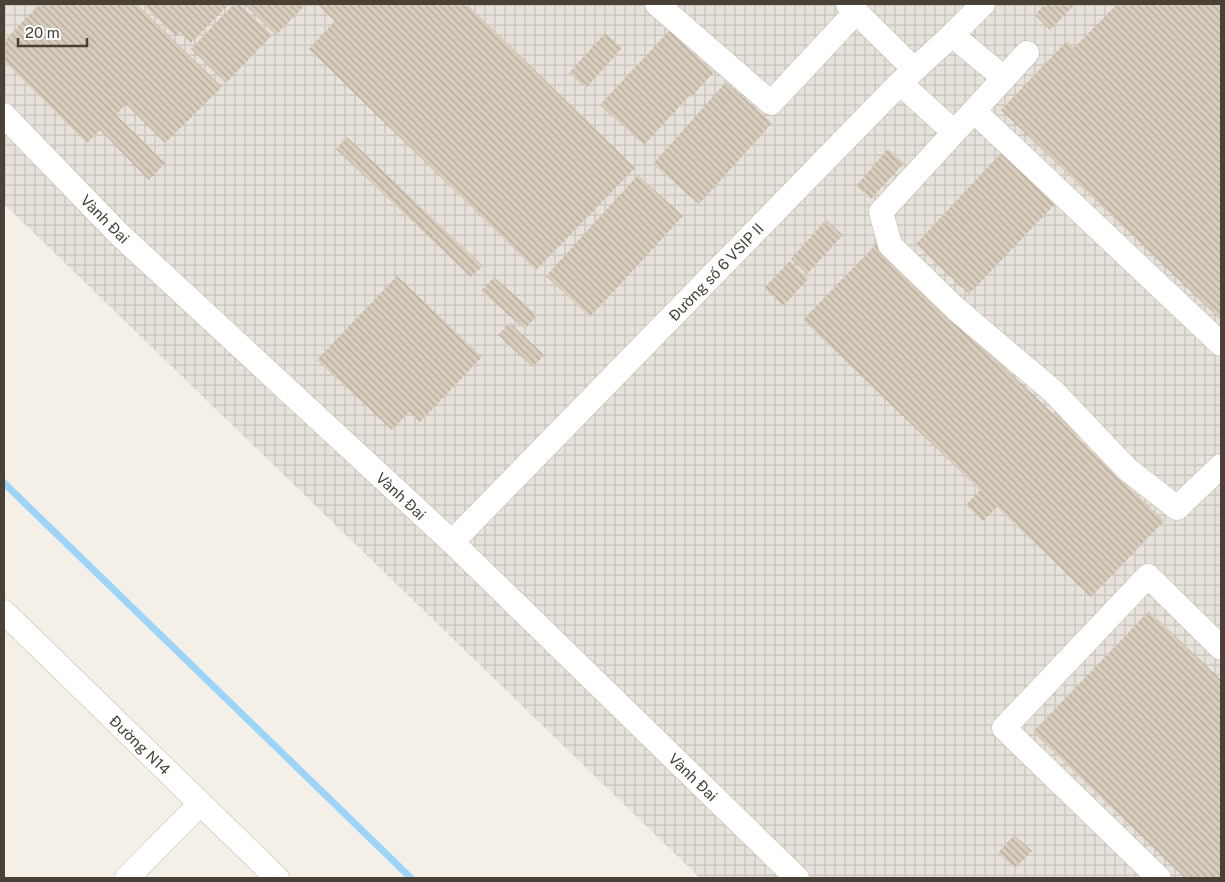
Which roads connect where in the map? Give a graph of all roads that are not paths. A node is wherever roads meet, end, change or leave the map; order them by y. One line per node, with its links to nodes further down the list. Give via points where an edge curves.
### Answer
1 (657, 4): 3 (street, via 771,103)
2 (983, 4): 4 (street, Đường số 6 VSIP II)
3 (852, 8): 6 (street)
4 (952, 35): 6 (street, Đường số 6 VSIP II); 7 (street)
5 (1027, 53): 7 (street)
6 (907, 76): 10 (street); 13 (street, Đường số 6 VSIP II)
7 (1004, 78): 8 (street)
8 (974, 111): 10 (street); 11 (street)
9 (4, 115): 13 (street, Vành Đai, via 118,233)
10 (954, 132): 12 (street, via 881,212 890,245 956,310 1053,390 1127,469 1177,508)
11 (1221, 344)
12 (1221, 466)
13 (452, 542): 19 (street, Vành Đai)
14 (4, 612): 16 (street, Đường N14)
15 (1221, 648): 20 (street, via 1148,576 1004,728)
16 (200, 804): 17 (street); 18 (street, Đường N14)
17 (127, 878)
18 (277, 878)
19 (797, 878)
20 (1159, 878)

